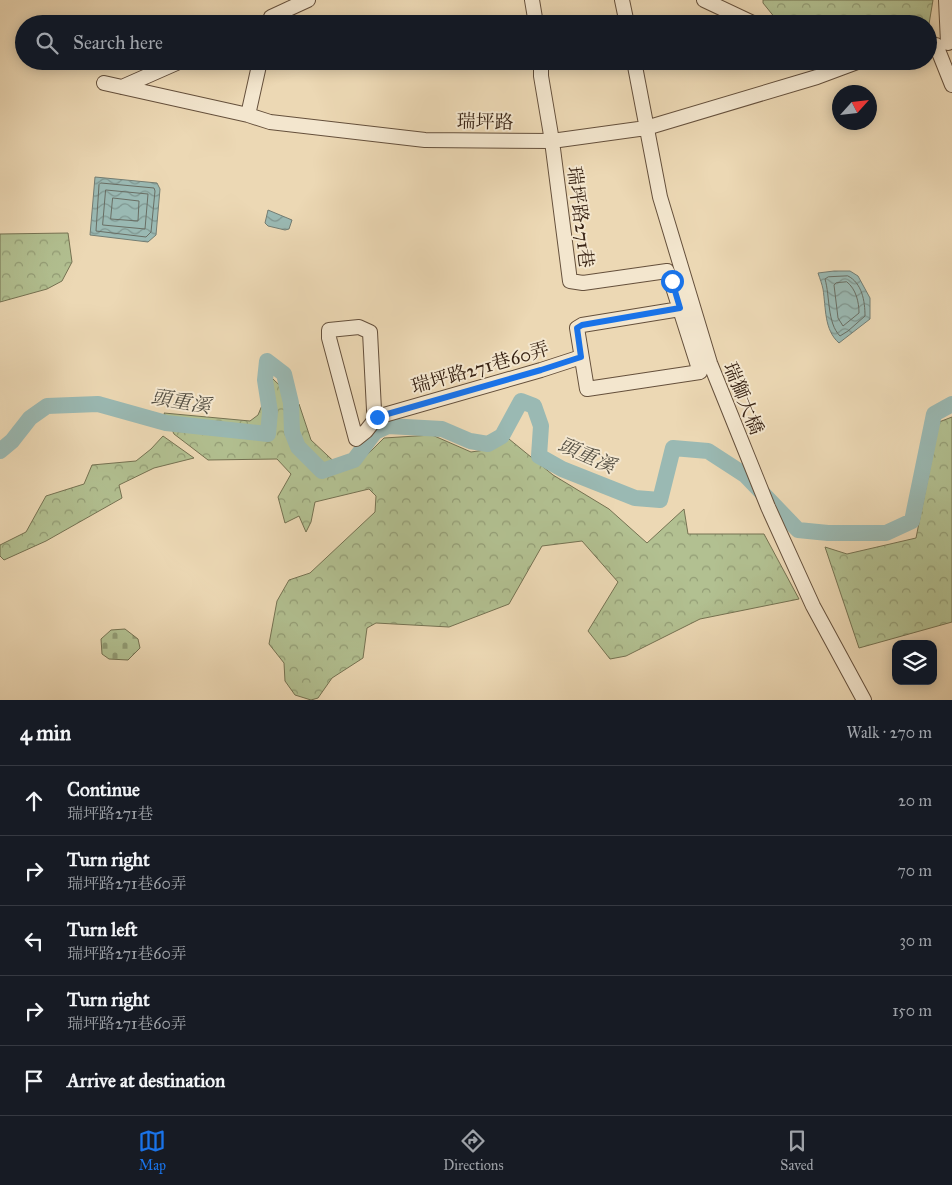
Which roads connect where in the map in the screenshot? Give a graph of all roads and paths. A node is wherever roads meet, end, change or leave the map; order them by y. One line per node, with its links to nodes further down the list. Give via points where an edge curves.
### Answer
1 (308, 0): 6 (street)
2 (532, 0): 7 (street)
3 (622, 0): 8 (street)
4 (704, 0): 9 (street)
5 (946, 0): 10 (street)
6 (280, 15)
7 (534, 15)
8 (625, 15)
9 (736, 15)
10 (941, 44): 17 (street)
11 (161, 70): 18 (street)
12 (258, 70): 19 (street)
13 (541, 70): 21 (street)
14 (636, 70): 20 (street, 瑞獅大橋)
15 (830, 70): 20 (street, 瑞坪路, via 817,77)
16 (104, 83): 18 (street, 瑞坪路)
17 (952, 85)
18 (122, 87): 19 (street, 瑞坪路)
19 (248, 115): 21 (street, 瑞坪路, via 270,122 426,140)
20 (646, 128): 21 (street, 瑞坪路); 25 (street, 瑞獅大橋, via 660,197 710,363 768,507 813,606)
21 (552, 141): 22 (street, 瑞坪路271巷, via 570,281 583,283 667,270)
22 (680, 308): 23 (street, via 582,325 577,328); 23 (street, via 700,372 587,388)
23 (581, 357): 24 (street, 瑞坪路271巷60弄)
24 (377, 417): 24 (street, via 370,332 359,327 329,330 356,439)
25 (864, 700)

